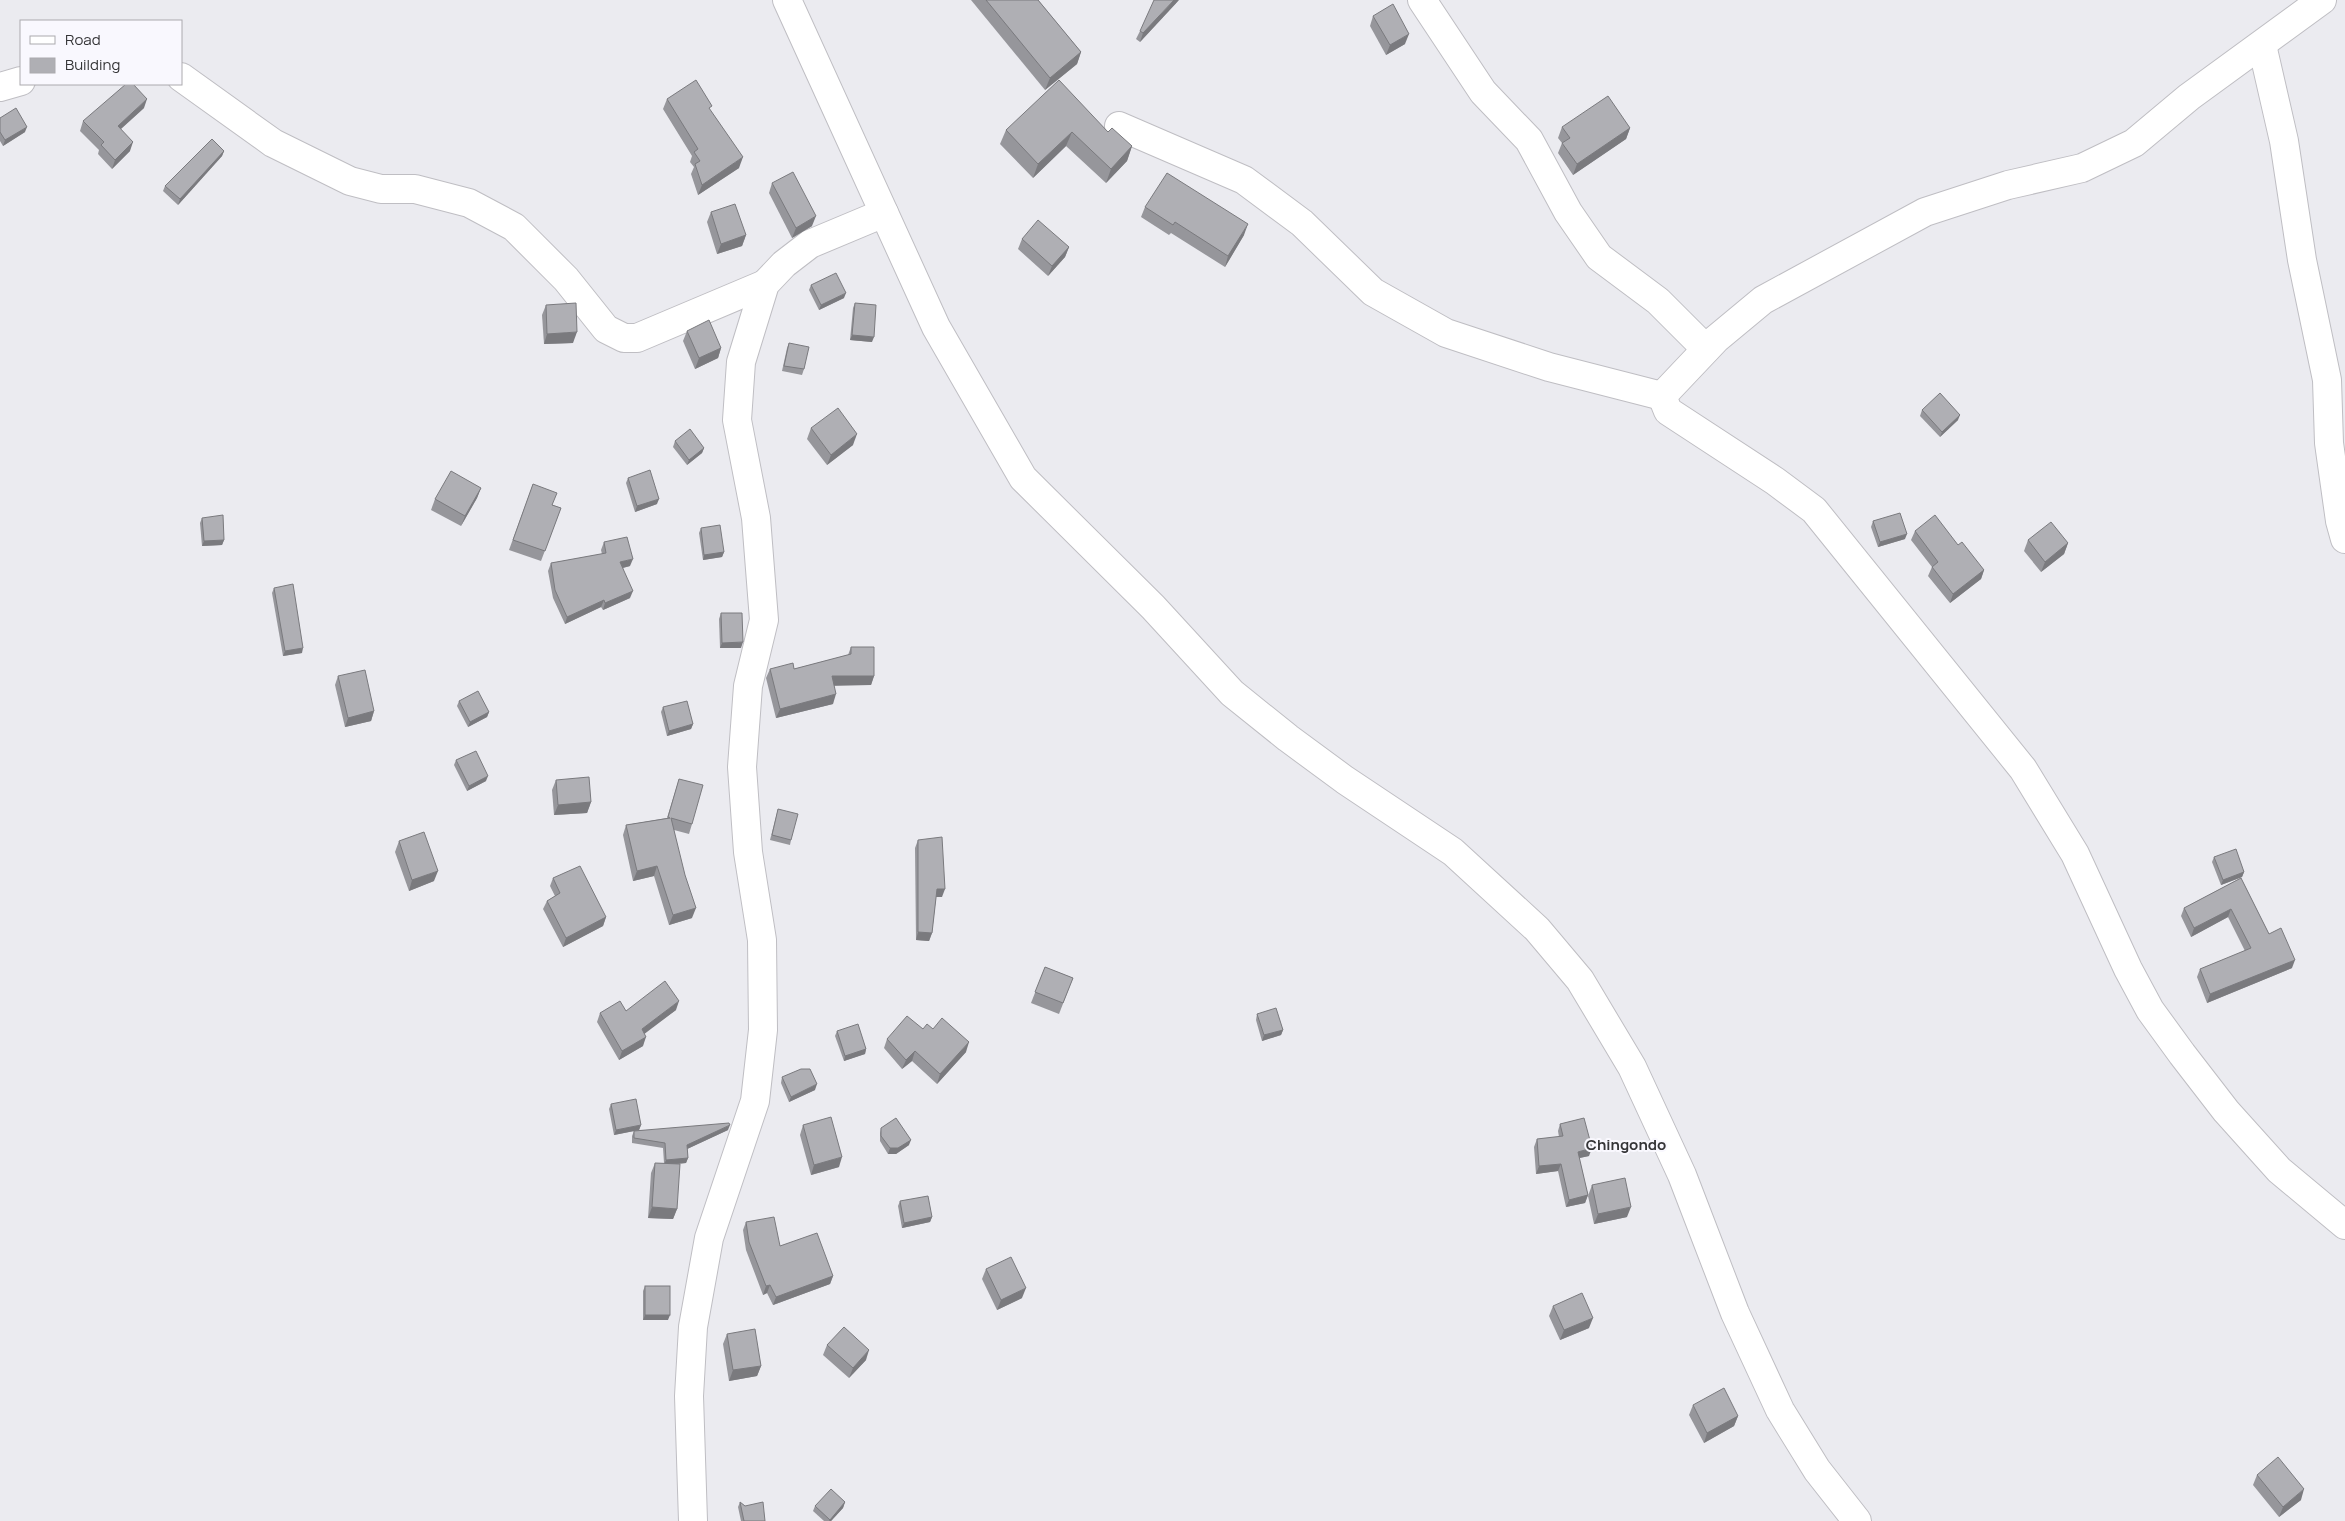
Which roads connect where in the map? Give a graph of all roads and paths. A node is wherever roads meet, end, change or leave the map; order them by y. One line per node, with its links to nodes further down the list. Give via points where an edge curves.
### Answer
1 (787, 0): 9 (street)
2 (1422, 0): 11 (street, via 1482,92 1529,140 1568,212 1599,258 1658,301)
3 (2322, 0): 4 (street)
4 (2262, 45): 11 (street, via 2189,97 2134,143 2082,168 2008,185 1925,212 1763,300); 13 (street, via 2284,141 2302,260 2327,380 2328,443)
5 (182, 79): 10 (street, via 273,143 350,181 381,188 415,189 469,203 514,226 566,279 606,329 624,338 637,338)
6 (20, 81): 7 (street)
7 (0, 87)
8 (1119, 126): 12 (street, via 1244,180 1302,224 1373,292 1446,333 1549,367)
9 (884, 213): 10 (street, via 810,244); 16 (street, via 936,327 1023,478 1152,607 1232,693 1345,780 1453,852 1537,929 1580,980 1632,1067 1653,1112 1682,1175 1735,1312 1780,1410 1817,1470)
10 (765, 284): 15 (street, via 741,362 737,420 756,518 764,620 748,686 742,767 748,852 762,940 763,1030 755,1101 709,1238 693,1327 689,1396)
11 (1706, 349): 12 (street)
12 (1662, 396): 14 (street, via 1668,412 1775,480 1814,510 2023,769 2075,854 2150,1010 2226,1111 2279,1170)
13 (2345, 539)
14 (2345, 1225)
15 (693, 1521)
16 (1857, 1521)

